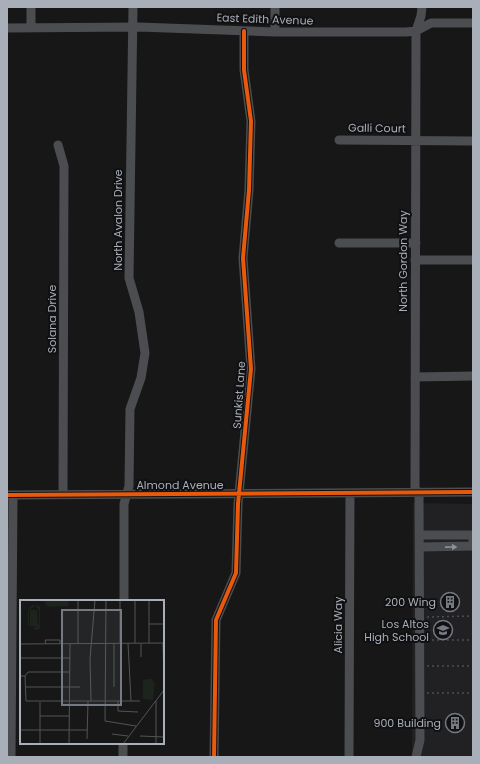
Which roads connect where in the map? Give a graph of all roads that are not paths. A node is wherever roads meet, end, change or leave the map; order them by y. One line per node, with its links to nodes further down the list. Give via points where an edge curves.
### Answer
1 (31, 7): 6 (street)
2 (133, 7): 7 (street, North Avalon Drive)
3 (275, 7): 11 (street)
4 (422, 7): 9 (street, North Gordon Way, via 422,16)
5 (473, 23): 9 (street, East Edith Avenue, via 431,23)
6 (31, 27): 7 (street, East Edith Avenue); 8 (street, East Edith Avenue)
7 (131, 27): 10 (street, East Edith Avenue); 28 (street, North Avalon Drive, via 129,278 139,312 145,353 141,378 130,409)
8 (7, 28)
9 (416, 30): 11 (street, East Edith Avenue); 13 (street, North Gordon Way)
10 (244, 31): 11 (street, East Edith Avenue); 26 (street, Sunkist Lane, via 244,70 251,121 249,190 243,258 251,369)
11 (275, 32)
12 (339, 140): 13 (street, Galli Court)
13 (416, 141): 14 (street, Galli Court); 17 (street, North Gordon Way)
14 (473, 142)
15 (58, 145): 25 (street, Solana Drive, via 64,166)
16 (339, 243): 17 (street)
17 (416, 243): 18 (street, North Gordon Way)
18 (415, 260): 19 (street); 20 (street, North Gordon Way)
19 (473, 260)
20 (415, 376): 21 (street); 22 (street, North Gordon Way)
21 (473, 376)
22 (417, 492): 23 (street, Almond Avenue); 24 (street, Almond Avenue); 29 (street, North Gordon Way)
23 (473, 492)
24 (350, 493): 26 (street, Almond Avenue); 37 (street, Alicia Way)
25 (63, 494): 27 (street, Almond Avenue); 28 (street, Almond Avenue)
26 (240, 494): 28 (street, Almond Avenue); 36 (street, Sunkist Lane, via 236,573 216,620)
27 (10, 495): 34 (street)
28 (127, 495): 32 (street, North Avalon Drive, via 124,504)
29 (420, 535): 30 (street); 31 (street, North Gordon Way)
30 (473, 536): 31 (street, one-way to 30, via 473,546)
31 (420, 547): 38 (street, North Gordon Way, via 420,740)
32 (124, 600)
33 (123, 744): 35 (street)
34 (12, 757)
35 (123, 757)
36 (214, 757)
37 (349, 757)
38 (416, 757)

